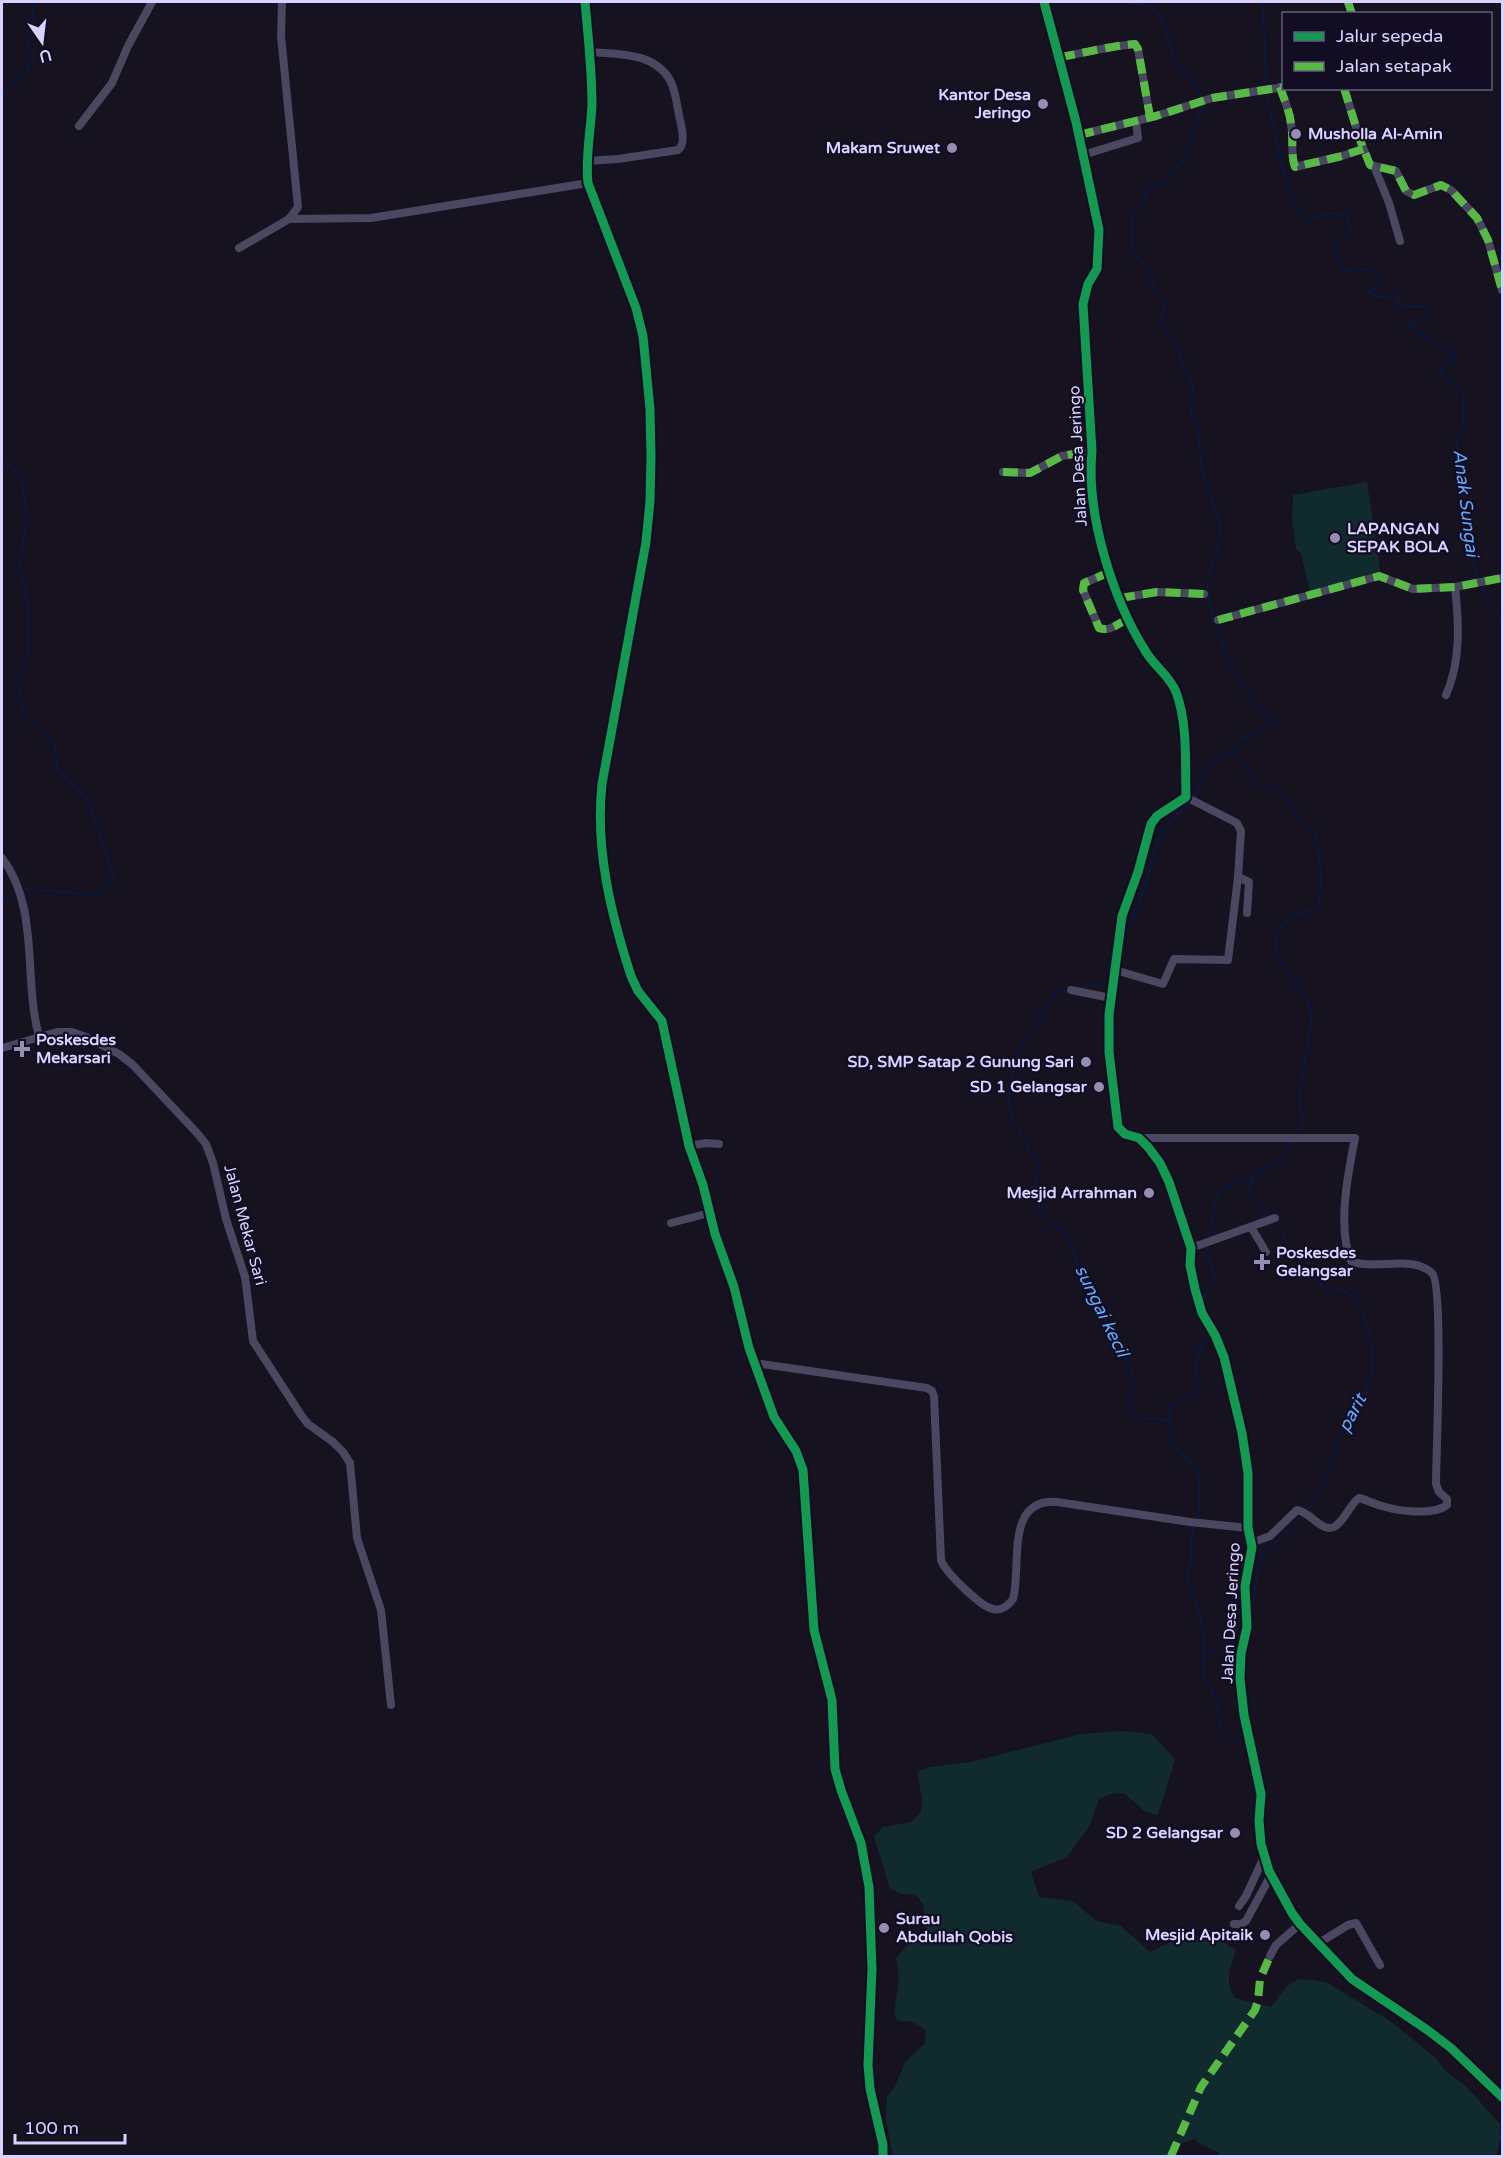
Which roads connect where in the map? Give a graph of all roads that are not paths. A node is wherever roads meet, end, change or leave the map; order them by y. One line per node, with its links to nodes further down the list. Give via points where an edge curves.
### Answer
1 (152, 2): 12 (street, via 112,83)
2 (282, 2): 19 (street, via 281,36 298,204)
3 (585, 2): 5 (street)
4 (1044, 2): 6 (street, Jalan Desa Jeringo)
5 (590, 52): 16 (street, via 592,103); 16 (street, via 634,56 661,69 673,88 683,144 678,150)
6 (1060, 57): 10 (street, via 1135,44); 13 (street, Jalan Desa Jeringo)
7 (1282, 87): 10 (street, via 1212,98)
8 (1283, 90): 14 (street, via 1291,121 1295,167)
9 (1345, 90): 14 (street)
10 (1150, 117): 11 (street)
11 (1136, 121): 13 (street); 15 (street, via 1138,138)
12 (79, 126)
13 (1078, 135): 15 (street, Jalan Desa Jeringo)
14 (1364, 149): 17 (street)
15 (1083, 155): 23 (street, Jalan Desa Jeringo, via 1100,241 1098,269 1088,284 1083,304)
16 (587, 161): 18 (street)
17 (1374, 166): 20 (street); 22 (street, via 1396,171 1406,191 1414,195 1441,185 1451,190 1477,218)
18 (588, 183): 19 (street, via 391,215); 44 (street, via 642,327 651,433 646,542 603,784 601,853 631,976 664,1026)
19 (289, 219): 21 (street)
20 (1400, 242)
21 (239, 248)
22 (1503, 290)
23 (1092, 451): 24 (street, via 1062,456 1030,473); 25 (street, Jalan Desa Jeringo, via 1095,519)
24 (1003, 472)
25 (1110, 572): 29 (street, Jalan Desa Jeringo); 30 (street, via 1089,580 1083,590 1099,628 1111,628)
26 (1503, 578): 27 (street)
27 (1455, 588): 31 (street, via 1413,589 1379,576); 32 (street, via 1458,648)
28 (1204, 594): 29 (street, via 1157,592)
29 (1119, 598): 30 (street, Jalan Desa Jeringo)
30 (1127, 619): 33 (street, Jalan Desa Jeringo, via 1146,653 1172,682 1177,694 1182,715)
31 (1218, 620)
32 (1446, 695)
33 (1186, 797): 35 (street, via 1239,826); 37 (street, Jalan Desa Jeringo, via 1151,824 1122,916)
34 (2, 858): 40 (street, via 15,883 28,935 32,1007)
35 (1238, 877): 36 (street, via 1249,882); 37 (street, via 1228,960 1174,959 1163,984)
36 (1247, 913)
37 (1118, 972): 39 (street, Jalan Desa Jeringo)
38 (1071, 990): 39 (street)
39 (1112, 998): 42 (street, Jalan Desa Jeringo, via 1109,1052 1118,1127)
40 (39, 1036): 41 (street, Jalan Mekar Sari); 54 (street, Jalan Mekar Sari, via 72,1032 119,1054 206,1144 245,1277 253,1341 308,1424 333,1442 350,1463 355,1530 381,1610)
41 (2, 1048)
42 (1139, 1138): 49 (street, Jalan Desa Jeringo, via 1163,1169); 53 (street, via 1355,1138 1345,1219 1351,1261 1419,1266 1436,1279 1436,1484 1447,1505 1434,1510 1407,1511 1359,1498 1330,1528 1305,1512 1294,1511 1270,1536)
43 (719, 1144): 44 (street)
44 (689, 1146): 45 (street)
45 (710, 1213): 47 (street); 51 (street)
46 (1275, 1218): 48 (street)
47 (671, 1223)
48 (1251, 1227): 49 (street); 50 (street)
49 (1191, 1248): 52 (street, Jalan Desa Jeringo, via 1191,1272 1202,1313 1224,1357 1242,1433 1248,1473)
50 (1266, 1252)
51 (755, 1363): 52 (street, via 932,1391 941,1560 948,1572 990,1608 1005,1608 1013,1599 1020,1525 1029,1512 1042,1504 1058,1502); 63 (street, via 774,1417 796,1450 803,1470 814,1630 830,1689 835,1769 861,1842 870,1887 868,2065)
52 (1248, 1528): 53 (street, Jalan Desa Jeringo)
53 (1251, 1543): 55 (street, Jalan Desa Jeringo, via 1240,1678 1261,1794 1259,1830)
54 (391, 1705)
55 (1268, 1867): 56 (street); 57 (street, via 1246,1921); 58 (street, Jalan Desa Jeringo)
56 (1239, 1906)
57 (1234, 1924)
58 (1300, 1924): 59 (street, Jalan Desa Jeringo); 60 (street, via 1276,1945)
59 (1319, 1943): 61 (street, via 1356,1923); 62 (street, Jalan Desa Jeringo, via 1352,1979 1451,2048)
60 (1270, 1956)
61 (1380, 1965)
62 (1503, 2097)
63 (883, 2157)

